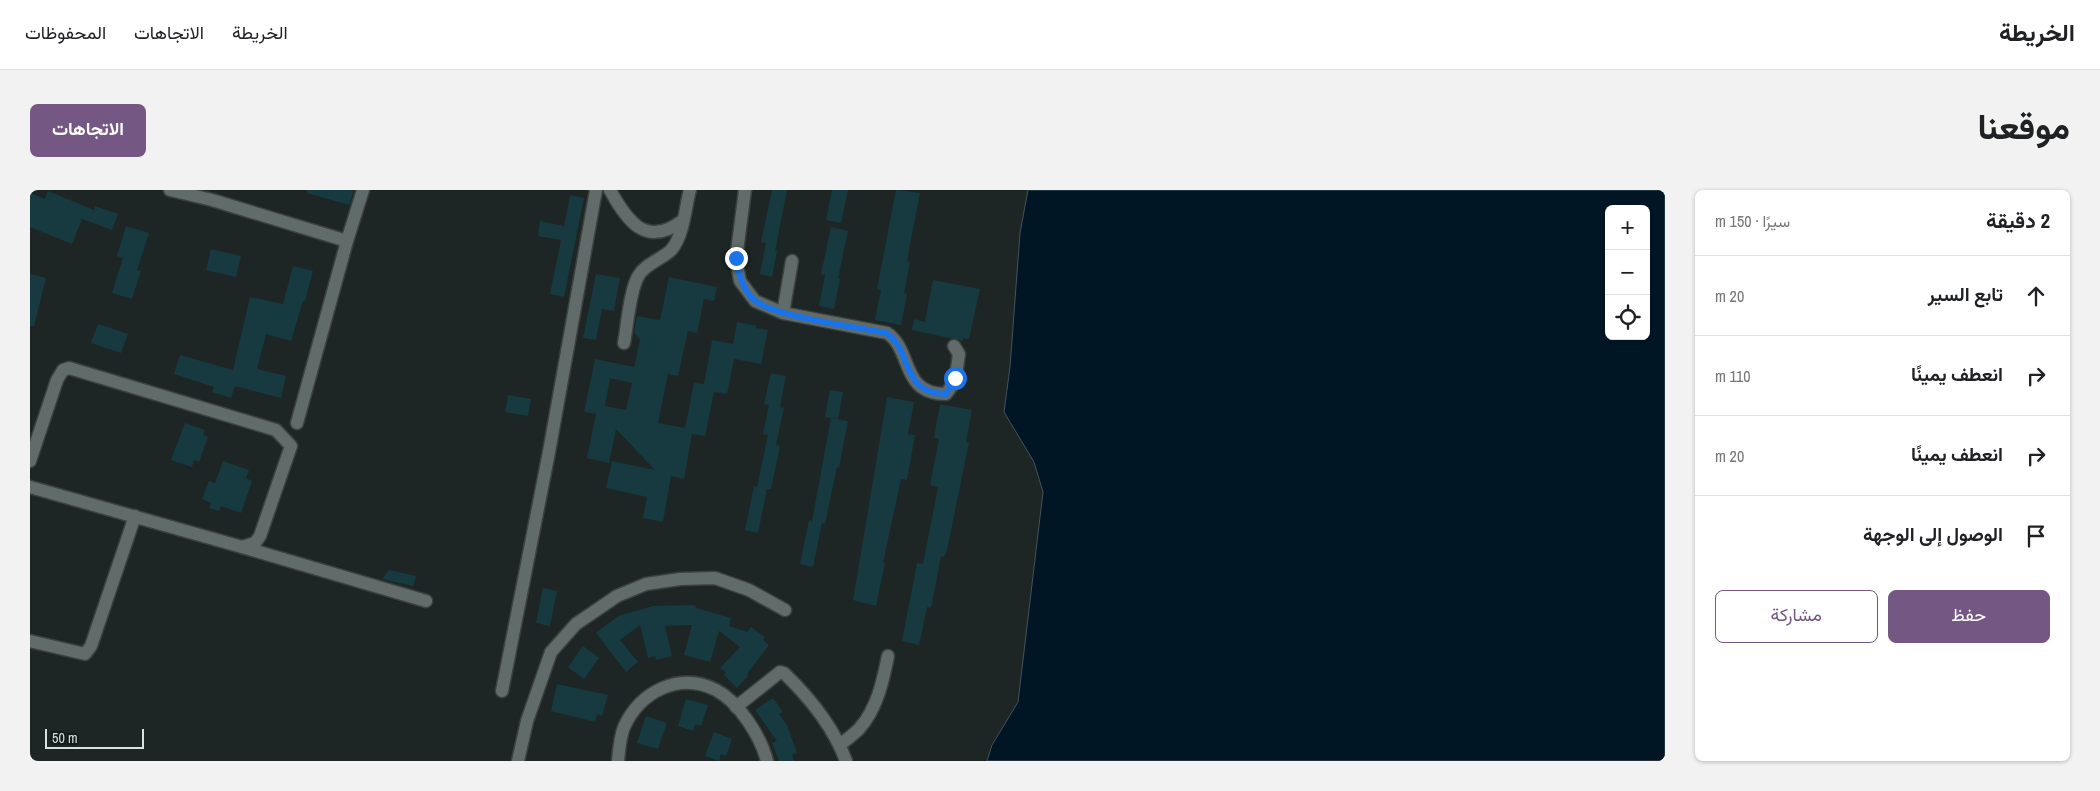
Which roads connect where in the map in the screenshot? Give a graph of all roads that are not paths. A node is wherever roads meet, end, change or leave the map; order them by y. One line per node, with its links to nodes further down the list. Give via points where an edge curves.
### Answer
1 (170, 190): 7 (street)
2 (363, 190): 9 (street)
3 (596, 190): 23 (street)
4 (610, 190): 8 (street, via 628,218 648,232 667,231)
5 (690, 190): 8 (street)
6 (744, 190): 11 (street, via 736,258 740,281 755,301)
7 (213, 195): 9 (street)
8 (682, 222): 12 (street, via 671,249 639,275)
9 (347, 241): 14 (street)
10 (792, 261): 11 (street)
11 (783, 313): 13 (street, via 886,333 893,337 907,368 918,383 931,394 946,394 951,388 959,354)
12 (624, 343)
13 (954, 346)
14 (297, 423)
15 (30, 461): 18 (street, via 57,380 63,370 69,368 276,430 291,446 260,536 254,543)
16 (30, 487): 17 (street)
17 (135, 516): 18 (street); 21 (street, via 91,646 85,654)
18 (242, 547): 19 (street)
19 (426, 601)
20 (785, 610): 26 (street, via 749,590 715,578 646,584 617,596 576,624 551,652)
21 (30, 641)
22 (888, 656): 25 (street, via 882,685 868,716 860,728)
23 (502, 692)
24 (736, 707): 25 (street, via 780,672 784,673 817,708); 27 (street, via 717,691 704,686 675,684 659,689 634,710 624,728); 28 (street, via 756,733)
25 (841, 744): 29 (street)
26 (518, 761)
27 (618, 761)
28 (767, 761)
29 (846, 761)

